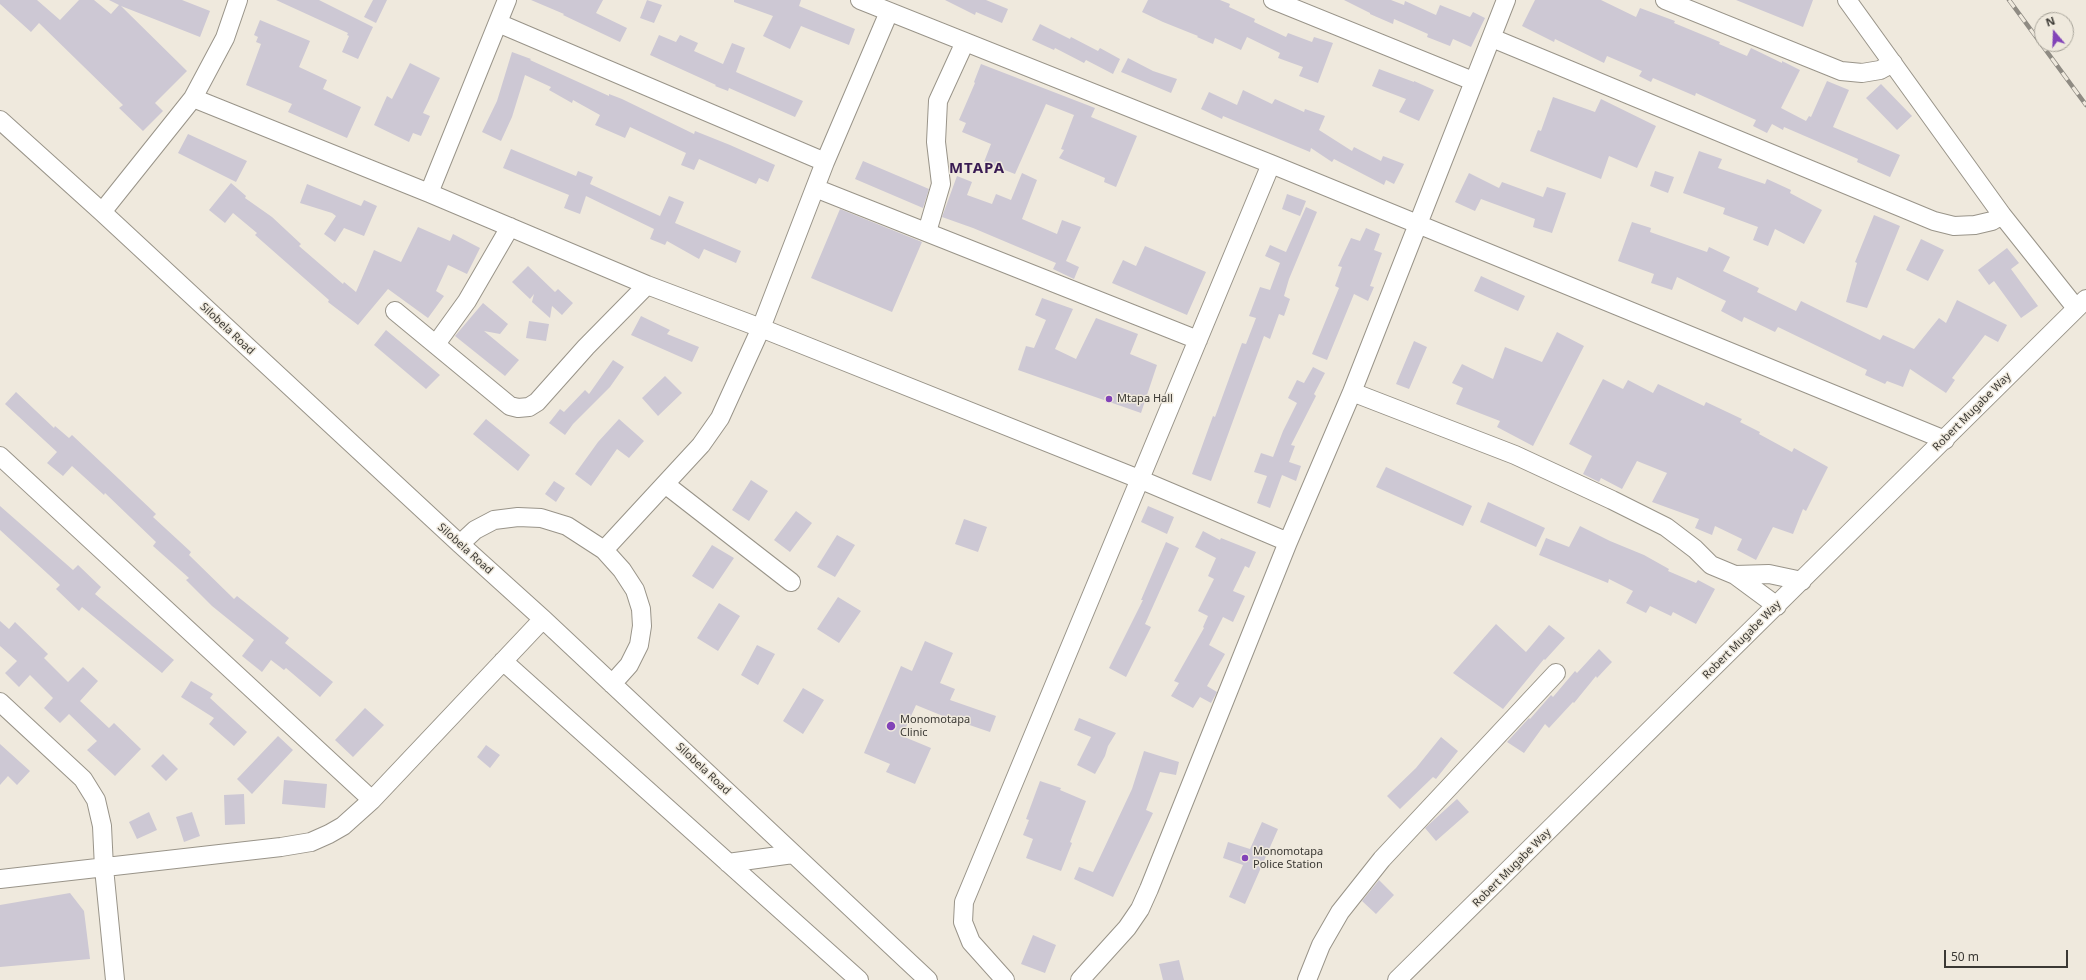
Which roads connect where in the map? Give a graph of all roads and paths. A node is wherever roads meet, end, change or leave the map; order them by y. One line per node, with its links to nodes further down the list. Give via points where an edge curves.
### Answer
1 (238, 0): 14 (street, via 225,38)
2 (507, 0): 9 (street)
3 (860, 0): 8 (street)
4 (1273, 0): 13 (street)
5 (1506, 0): 10 (street)
6 (1665, 0): 12 (street, via 1841,71 1862,73 1880,70)
7 (1848, 0): 12 (street)
8 (889, 12): 11 (street); 16 (street)
9 (498, 23): 16 (street); 19 (street)
10 (1492, 38): 13 (street); 21 (street, via 1934,221 1954,226 1975,225 1992,221)
11 (965, 42): 17 (street); 24 (street, via 938,101 936,142 941,184)
12 (1893, 63): 21 (street)
13 (1473, 81): 22 (street)
14 (194, 98): 19 (street); 20 (street)
15 (0, 120): 20 (street, Silobela Road)
16 (825, 162): 18 (street)
17 (1271, 164): 22 (street); 29 (street)
18 (815, 188): 24 (street); 28 (street)
19 (429, 193): 23 (street)
20 (102, 212): 37 (street, Silobela Road)
21 (2002, 215): 26 (street)
22 (1416, 224): 31 (street); 32 (street)
23 (510, 227): 25 (street); 30 (street, via 467,301)
24 (927, 232): 29 (street)
25 (647, 285): 28 (street); 30 (street, via 537,402 528,407 510,406)
26 (2081, 303): 32 (street, Robert Mugabe Way)
27 (395, 311): 30 (street)
28 (762, 328): 34 (street); 35 (street, via 720,418 701,445)
29 (1198, 340): 34 (street)
30 (436, 344)
31 (1352, 392): 36 (street); 39 (street, via 1515,454 1612,500 1666,527 1711,565)
32 (1945, 440): 40 (street, Robert Mugabe Way)
33 (0, 456): 48 (street)
34 (1139, 480): 36 (street); 56 (street, via 964,902 963,922 971,942)
35 (665, 484): 38 (street); 41 (street)
36 (1288, 542): 57 (street, via 1140,909 1127,928)
37 (460, 544): 38 (street, via 475,530 494,520 518,517 541,518 567,526); 43 (street, Silobela Road)
38 (604, 550): 46 (street, via 635,590 641,609 639,645 629,666)
39 (1735, 575): 40 (street, via 1769,574); 42 (street)
40 (1802, 580): 42 (street, Robert Mugabe Way)
41 (791, 582)
42 (1777, 606): 59 (street, Robert Mugabe Way)
43 (543, 619): 44 (street); 46 (street, Silobela Road)
44 (503, 661): 48 (street); 50 (street)
45 (1556, 673): 58 (street, via 1382,859 1340,912 1321,945)
46 (612, 684): 49 (street, Silobela Road)
47 (0, 702): 51 (street, via 89,786 96,800 102,826)
48 (372, 800): 51 (street, via 343,826 311,842)
49 (793, 854): 50 (street); 55 (street, Silobela Road)
50 (728, 863): 54 (street)
51 (104, 868): 52 (street); 53 (street)
52 (0, 879)
53 (115, 980)
54 (859, 980)
55 (928, 980)
56 (1005, 980)
57 (1080, 980)
58 (1307, 980)
59 (1397, 980)

